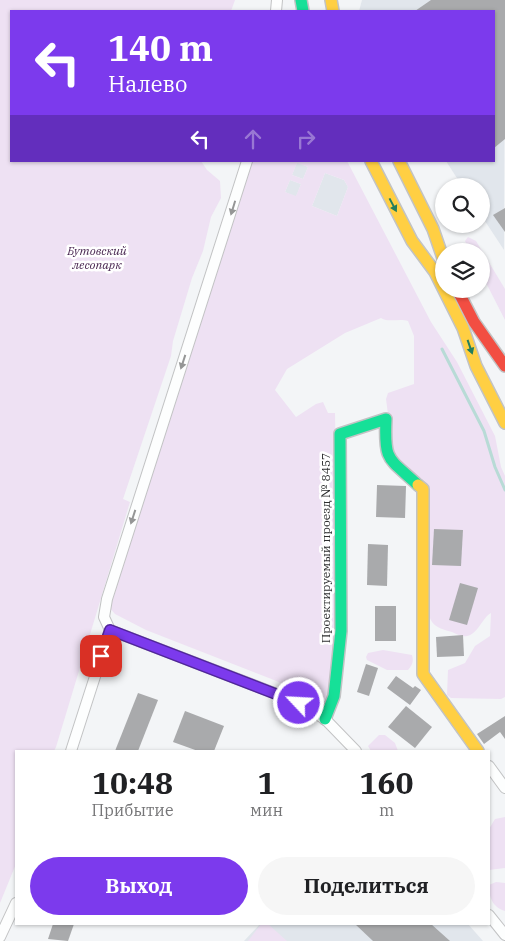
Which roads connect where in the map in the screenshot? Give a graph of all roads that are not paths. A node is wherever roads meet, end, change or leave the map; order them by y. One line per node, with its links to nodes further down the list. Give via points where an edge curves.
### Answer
1 (247, 162): 8 (street, one-way to 8, via 107,599 104,617)
2 (372, 162): 7 (street, one-way to 7, via 412,241 435,272)
3 (400, 162): 4 (street)
4 (438, 243)
5 (462, 298): 6 (street)
6 (505, 366)
7 (505, 423)
8 (110, 630): 9 (street, via 281,695); 10 (street)
9 (325, 720): 11 (street); 12 (street, Проектируемый проезд № 8457, via 334,696 341,631 340,434 386,419 388,457 423,489 422,674)
10 (72, 750)
11 (355, 750)
12 (477, 750)
13 (490, 767): 14 (street)
14 (505, 788)
15 (15, 905): 18 (street)
16 (490, 916): 17 (street)
17 (505, 935)
18 (0, 937)

